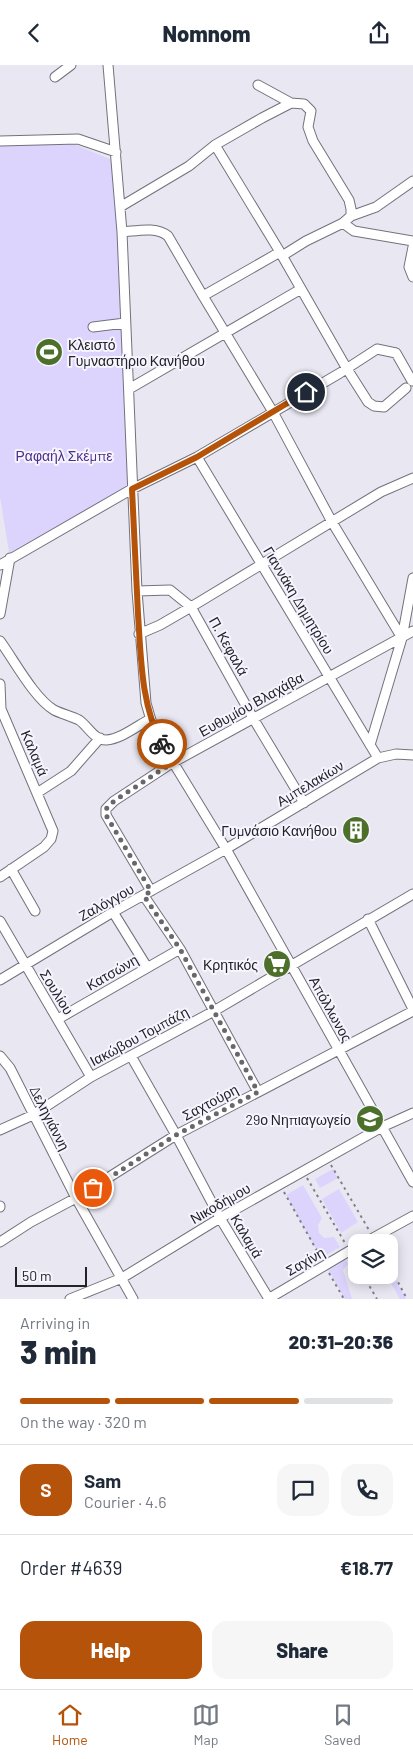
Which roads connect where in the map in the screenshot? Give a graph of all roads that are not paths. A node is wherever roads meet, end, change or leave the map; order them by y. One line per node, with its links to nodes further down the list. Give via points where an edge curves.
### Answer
1 (72, 65): 3 (street)
2 (108, 65): 8 (street, Απόλλωνος)
3 (55, 77)
4 (258, 85): 5 (street)
5 (291, 103): 7 (street); 11 (street, via 304,104 311,111 308,127 313,141 349,200)
6 (0, 141): 8 (street, via 78,139)
7 (215, 145): 10 (street, via 189,166); 16 (street)
8 (116, 151): 10 (street, Απόλλωνος)
9 (413, 181): 11 (street, via 376,207)
10 (120, 207): 13 (street, Απόλλωνος)
11 (351, 216): 12 (street)
12 (343, 223): 14 (street, via 354,231); 16 (street)
13 (122, 232): 19 (street, via 158,230 168,236); 20 (street, Απόλλωνος)
14 (413, 241)
15 (413, 247): 17 (street, via 409,267)
16 (281, 254): 18 (street); 19 (street)
17 (413, 277)
18 (301, 289): 22 (street); 23 (street)
19 (203, 296): 22 (street)
20 (125, 323): 21 (street); 25 (street, Απόλλωνος)
21 (93, 327)
22 (226, 333): 25 (street); 26 (street)
23 (347, 369): 24 (street, via 374,406 384,407); 24 (street, via 377,349 396,353); 26 (street)
24 (411, 386)
25 (129, 389): 29 (street, Απόλλωνος)
26 (273, 412): 27 (street); 30 (street)
27 (197, 457): 29 (street); 33 (street, Γιαννάκη Δημητρίου)
28 (413, 479): 30 (street, via 381,492)
29 (132, 489): 31 (street); 35 (street, Απόλλωνος)
30 (332, 522): 33 (street); 40 (street)
31 (10, 558): 32 (street); 37 (street)
32 (0, 565)
33 (261, 565): 36 (street); 42 (street, Γιαννάκη Δημητρίου)
34 (413, 578): 40 (street)
35 (137, 591): 36 (street, Π. Κεφαλά, via 170,589); 39 (street, Απόλλωνος)
36 (191, 607): 39 (street); 46 (street, Π. Κεφαλά)
37 (0, 614)
38 (413, 631): 40 (street, Ευθυμίου Βλαχάβα)
39 (140, 634): 45 (street, Απόλλωνος)
40 (402, 638): 42 (street, Ευθυμίου Βλαχάβα); 48 (street)
41 (0, 641): 47 (street, via 44,701 80,721)
42 (329, 678): 46 (street, Ευθυμίου Βλαχάβα); 48 (street, Γιαννάκη Δημητρίου)
43 (0, 684): 44 (street, Καλαμά)
44 (0, 709): 52 (street, Καλαμά)
45 (150, 719): 47 (street, via 111,739); 51 (street, Απόλλωνος)
46 (252, 719): 51 (street, Ευθυμίου Βλαχάβα); 53 (street, Π. Κεφαλά)
47 (100, 738): 52 (street, via 71,771)
48 (370, 745): 50 (street, Γιαννάκη Δημητρίου)
49 (413, 755): 50 (street, Αμπελακίων)
50 (378, 758): 53 (street, Αμπελακίων)
51 (172, 763): 54 (street, Απόλλωνος); 57 (street, Ευθυμίου Βλαχάβα, via 106,809 106,815)
52 (36, 793): 55 (street, Καλαμά, via 53,831 51,839)
53 (304, 803): 54 (street, Αμπελακίων)
54 (226, 849): 57 (street, Ζαλόγγου); 66 (street, Απόλλωνος)
55 (11, 869): 56 (street); 59 (street)
56 (0, 877)
57 (147, 894): 60 (street, Ζαλόγγου); 63 (street)
58 (413, 894): 61 (street, Ιακώβου Τομπάζη)
59 (35, 911)
60 (113, 913): 64 (street, Ζαλόγγου); 65 (street)
61 (368, 919): 66 (street, Ιακώβου Τομπάζη); 68 (street)
62 (0, 921): 64 (street, Σουλίου)
63 (180, 949): 65 (street, Κατσώνη); 69 (street)
64 (24, 965): 67 (street, Ζαλόγγου); 70 (street, Σουλίου)
65 (146, 967): 70 (street, Κατσώνη)
66 (292, 967): 69 (street, Ιακώβου Τομπάζη); 71 (street, Απόλλωνος)
67 (0, 980)
68 (413, 1010): 71 (street, Σαχτούρη)
69 (214, 1011): 73 (street, Ιακώβου Τομπάζη); 75 (street)
70 (58, 1019): 74 (street, Σουλίου)
71 (338, 1049): 75 (street, Σαχτούρη); 78 (street, Απόλλωνος)
72 (0, 1056): 77 (street, Δεληγιάννη, via 10,1068)
73 (131, 1056): 74 (street, Ιακώβου Τομπάζη); 80 (street, Καλαμά)
74 (91, 1077): 77 (street, Ιακώβου Τομπάζη)
75 (258, 1092): 80 (street, Σαχτούρη)
76 (413, 1113): 78 (street, Νικοδήμου)
77 (33, 1115): 79 (street, Ιακώβου Τομπάζη); 82 (street, Δεληγιάννη)
78 (382, 1127): 81 (street, Απόλλωνος); 84 (street, Νικοδήμου)
79 (0, 1130)
80 (176, 1135): 82 (street, Σαχτούρη); 84 (street, Καλαμά)
81 (413, 1182)
82 (76, 1198): 86 (street, Σαχτούρη); 88 (street, Δεληγιάννη)
83 (413, 1216): 85 (street)
84 (220, 1218): 88 (street, Νικοδήμου); 91 (street, Καλαμά)
85 (380, 1234)
86 (0, 1242)
87 (348, 1252): 91 (street, Σαχίνη)
88 (122, 1278): 89 (street, Νικοδήμου); 90 (street, Δεληγιάννη)
89 (70, 1299)
90 (133, 1299)
91 (269, 1299)

